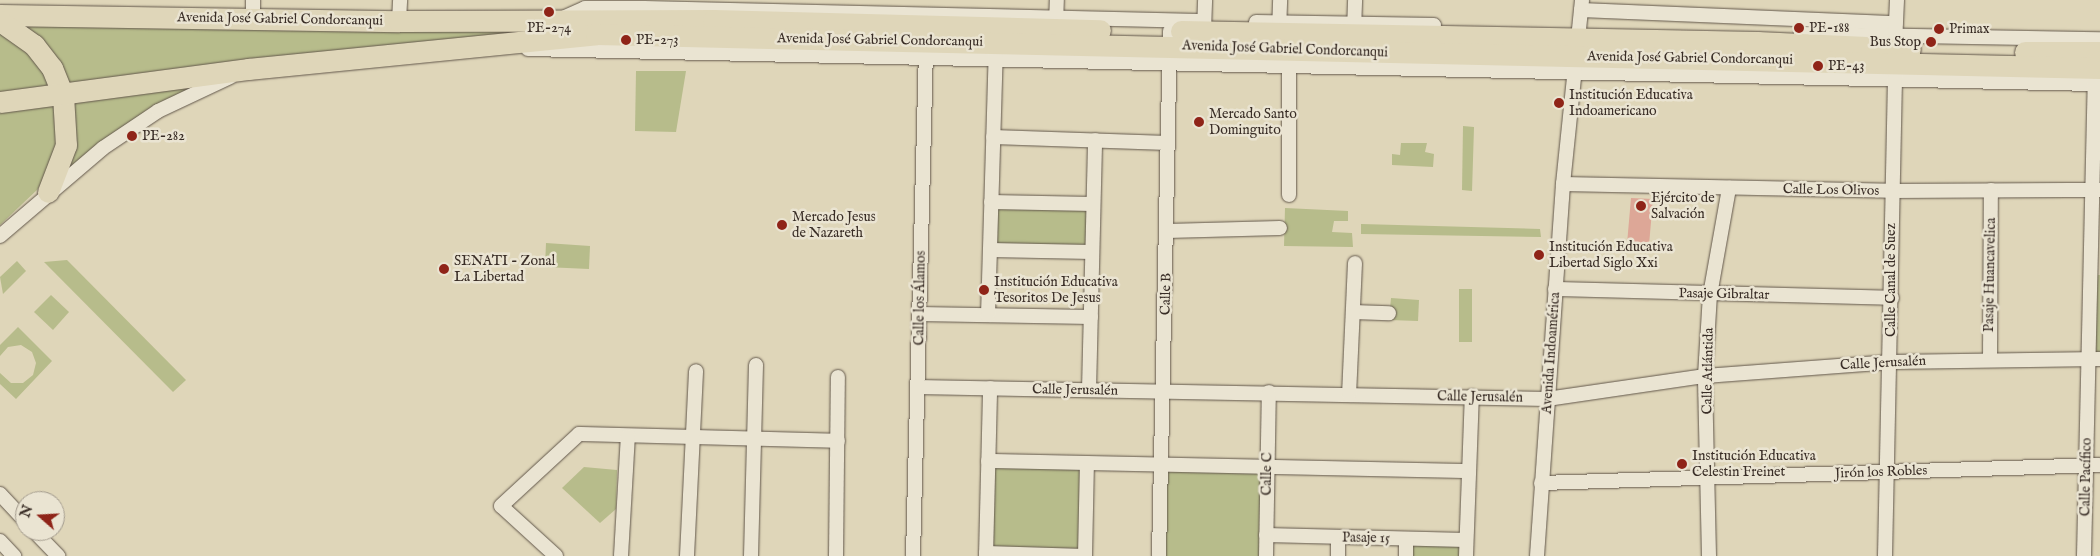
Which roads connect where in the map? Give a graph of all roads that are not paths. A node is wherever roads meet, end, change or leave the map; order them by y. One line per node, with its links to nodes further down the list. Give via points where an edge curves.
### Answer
1 (400, 0): 13 (street)
2 (1057, 0): 16 (street)
3 (1204, 0): 14 (street)
4 (1280, 0): 18 (street)
5 (1355, 0): 15 (street)
6 (1897, 0): 23 (street, Calle Canal de Suez)
7 (1581, 5): 22 (street, Avenida Indoamérica); 23 (street)
8 (253, 8): 9 (highway, Avenida José Gabriel Condorcanqui); 13 (highway, Avenida José Gabriel Condorcanqui)
9 (0, 15)
10 (644, 16): 11 (highway, Avenida José Gabriel Condorcanqui); 13 (highway, Avenida José Gabriel Condorcanqui); 19 (highway, Avenida José Gabriel Condorcanqui, via 596,34)
11 (745, 17): 16 (highway, Avenida José Gabriel Condorcanqui); 21 (highway, Avenida José Gabriel Condorcanqui)
12 (0, 21): 27 (highway, via 34,45 52,68)
13 (399, 22)
14 (1204, 26): 16 (street, Avenida José Gabriel Condorcanqui); 18 (highway, Avenida José Gabriel Condorcanqui); 20 (highway, Avenida José Gabriel Condorcanqui)
15 (1354, 28): 18 (highway, Avenida José Gabriel Condorcanqui); 22 (highway, Avenida José Gabriel Condorcanqui)
16 (1056, 29): 20 (highway, Avenida José Gabriel Condorcanqui); 24 (highway, Avenida José Gabriel Condorcanqui)
17 (2100, 39): 23 (street, Avenida José Gabriel Condorcanqui)
18 (1284, 43): 20 (highway, Avenida José Gabriel Condorcanqui); 22 (highway, Avenida José Gabriel Condorcanqui); 38 (street)
19 (470, 45): 21 (street, Avenida José Gabriel Condorcanqui); 25 (highway, Avenida José Gabriel Condorcanqui)
20 (1170, 47): 24 (street, Avenida José Gabriel Condorcanqui); 31 (street, Calle B)
21 (926, 50): 24 (highway, Avenida José Gabriel Condorcanqui); 53 (street, Calle los Álamos)
22 (1578, 50): 23 (highway, Avenida José Gabriel Condorcanqui); 23 (street, Avenida José Gabriel Condorcanqui); 32 (street, Avenida Indoamérica)
23 (1895, 50): 26 (highway, Avenida José Gabriel Condorcanqui); 26 (street, Avenida José Gabriel Condorcanqui); 36 (street, Calle Canal de Suez)
24 (996, 52): 29 (street)
25 (248, 68): 27 (highway, Avenida José Gabriel Condorcanqui); 37 (street, via 158,111 102,148)
26 (2098, 71): 35 (street, Calle Pacífico)
27 (63, 95): 28 (highway, Avenida José Gabriel Condorcanqui); 37 (highway, via 66,145)
28 (0, 102)
29 (993, 137): 30 (street); 39 (street)
30 (1095, 140): 31 (street); 40 (street)
31 (1168, 143): 42 (street, Calle B)
32 (1563, 184): 33 (street, Calle Los Olivos); 48 (street, Avenida Indoamérica)
33 (1729, 188): 36 (street, Calle Los Olivos); 49 (street, Calle Atlántida)
34 (1991, 190): 35 (street, Calle Los Olivos); 36 (street, Calle Los Olivos); 56 (street, Pasaje Huancavelica)
35 (2096, 190): 47 (street, Calle Pacífico)
36 (1891, 191): 50 (street, Calle Canal de Suez)
37 (48, 192): 43 (street)
38 (1289, 195)
39 (992, 202): 40 (street); 44 (street)
40 (1093, 204): 45 (street)
41 (1280, 228): 42 (street)
42 (1167, 231): 66 (street, Calle B)
43 (0, 236)
44 (990, 250): 45 (street); 54 (street)
45 (1092, 252): 55 (street)
46 (1355, 263): 51 (street)
47 (2095, 275): 57 (street, Calle Pacífico)
48 (1555, 289): 49 (street, Pasaje Gibraltar); 70 (street, Avenida Indoamérica)
49 (1710, 294): 50 (street, Pasaje Gibraltar); 61 (street, Calle Atlántida)
50 (1892, 298): 58 (street, Calle Canal de Suez)
51 (1353, 312): 52 (street); 68 (street)
52 (1388, 313)
53 (919, 314): 54 (street); 63 (street, Calle los Álamos)
54 (988, 315): 55 (street)
55 (1091, 317): 65 (street)
56 (1990, 360): 57 (street, Calle Jerusalén); 58 (street, Calle Jerusalén)
57 (2094, 360): 78 (street, Calle Pacífico)
58 (1891, 362): 61 (street, Calle Jerusalén); 81 (street, Calle Canal de Suez)
59 (756, 365): 73 (street)
60 (696, 372): 72 (street)
61 (1705, 376): 70 (street, Calle Jerusalén); 82 (street, Calle Atlántida)
62 (838, 378): 74 (street)
63 (917, 387): 64 (street, Calle Jerusalén); 100 (street, Calle los Álamos)
64 (990, 388): 65 (street, Calle Jerusalén); 75 (street)
65 (1090, 390): 66 (street, Calle Jerusalén)
66 (1164, 392): 67 (street, Calle Jerusalén); 76 (street, Calle B)
67 (1269, 392): 68 (street, Calle Jerusalén); 79 (street, Calle C)
68 (1349, 395): 69 (street, Calle Jerusalén)
69 (1472, 396): 70 (street, Calle Jerusalén); 80 (street)
70 (1547, 399): 83 (street, Avenida Indoamérica)
71 (628, 436): 72 (street); 95 (street, via 579,434 501,506); 96 (street)
72 (692, 438): 73 (street); 97 (street)
73 (754, 440): 74 (street); 98 (street)
74 (838, 441): 99 (street)
75 (988, 461): 77 (street); 92 (street)
76 (1162, 462): 77 (street); 79 (street); 102 (street, Calle B)
77 (1087, 463): 101 (street)
78 (2093, 465): 81 (street, Jirón los Robles); 110 (street, Calle Pacífico)
79 (1268, 466): 80 (street); 86 (street, Calle C)
80 (1469, 471): 89 (street)
81 (1888, 472): 82 (street, Jirón los Robles); 109 (street, Calle Canal de Suez)
82 (1710, 476): 83 (street, Jirón los Robles); 108 (street, Calle Atlántida)
83 (1541, 483): 107 (street, Avenida Indoamérica)
84 (0, 494): 85 (street)
85 (15, 510)
86 (1266, 535): 87 (street, Pasaje 15); 103 (street, Calle C)
87 (1338, 537): 88 (street, Pasaje 15); 104 (street)
88 (1406, 539): 89 (street, Pasaje 15); 105 (street)
89 (1466, 540): 106 (street)
90 (0, 541): 93 (street)
91 (44, 541): 94 (street)
92 (986, 555): 101 (street)
93 (14, 556)
94 (58, 556)
95 (556, 556)
96 (621, 556)
97 (687, 556)
98 (751, 556)
99 (836, 556)
100 (913, 556)
101 (1085, 556)
102 (1158, 556)
103 (1266, 556)
104 (1338, 556)
105 (1406, 556)
106 (1466, 556)
107 (1537, 556)
108 (1709, 556)
109 (1885, 556)
110 (2084, 556)

